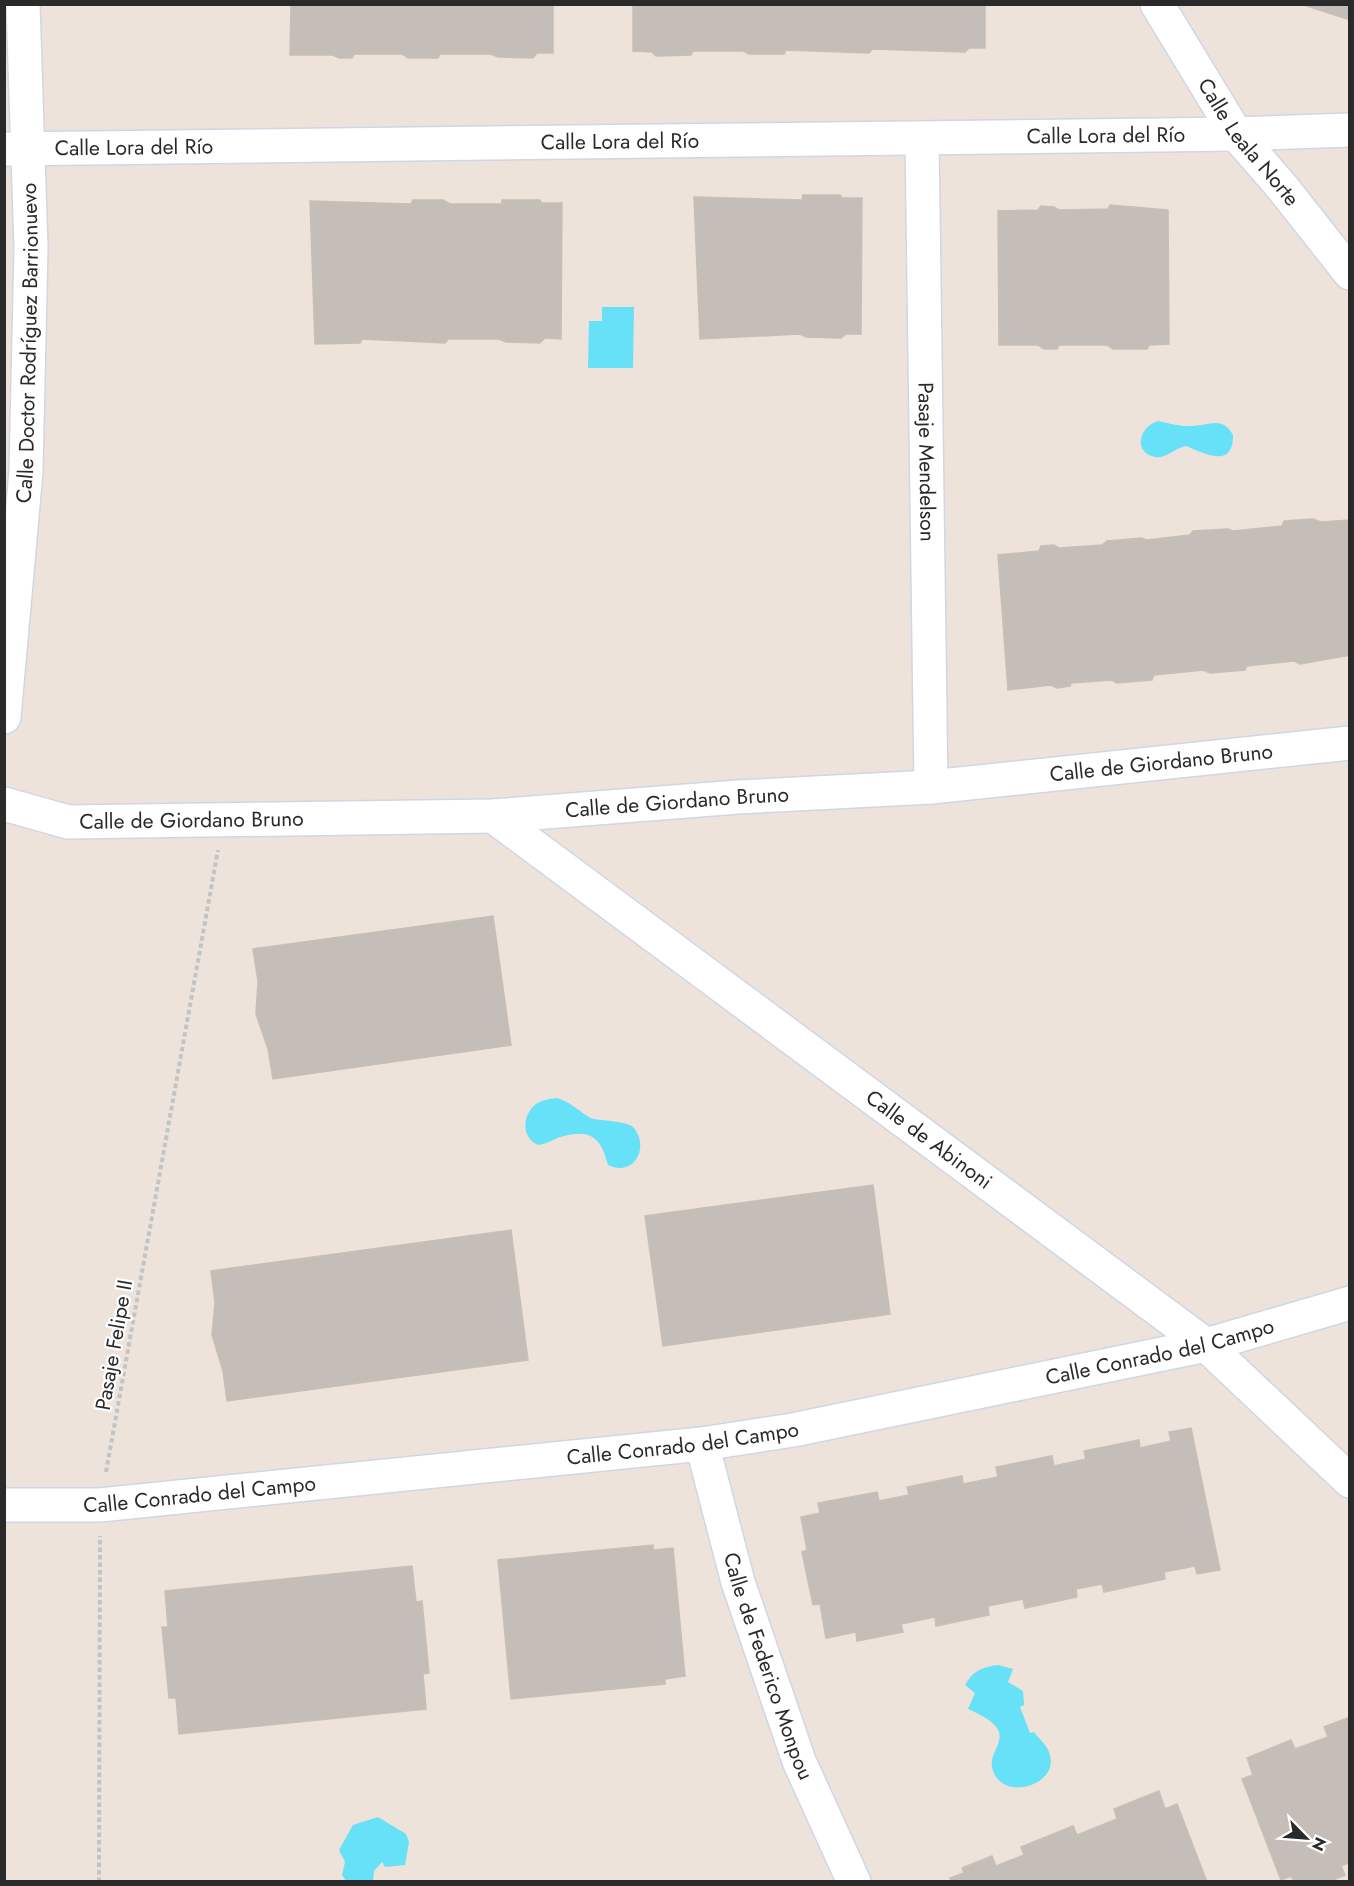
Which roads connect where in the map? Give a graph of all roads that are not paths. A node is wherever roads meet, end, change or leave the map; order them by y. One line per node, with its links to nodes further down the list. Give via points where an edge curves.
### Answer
1 (23, 4): 6 (street, Calle Doctor Rodríguez Barrionuevo)
2 (1156, 4): 4 (street, Calle Leala Norte)
3 (1350, 130): 4 (street, Calle Lora del Río)
4 (1236, 134): 5 (street, Calle Lora del Río); 7 (street, Calle Leala Norte)
5 (922, 138): 6 (street, Calle Lora del Río); 10 (street, Pasaje Mendelson)
6 (17, 149): 8 (street, Calle Doctor Rodríguez Barrionuevo, via 31,247 26,472)
7 (1350, 273)
8 (4, 717)
9 (1350, 743): 10 (street, Calle de Giordano Bruno)
10 (931, 787): 12 (street, Calle de Giordano Bruno)
11 (4, 804): 12 (street, Calle de Giordano Bruno, via 68,822)
12 (493, 816): 14 (street, Calle de Abinoni)
13 (1350, 1303): 14 (street, Calle Conrado del Campo)
14 (1206, 1345): 15 (street, Calle Conrado del Campo, via 793,1430); 16 (street, Calle de Abinoni)
15 (702, 1444): 17 (street, Calle Conrado del Campo, via 100,1505); 18 (street, Calle de Federico Monpou, via 738,1582 791,1738)
16 (1350, 1481)
17 (4, 1505)
18 (854, 1881)

